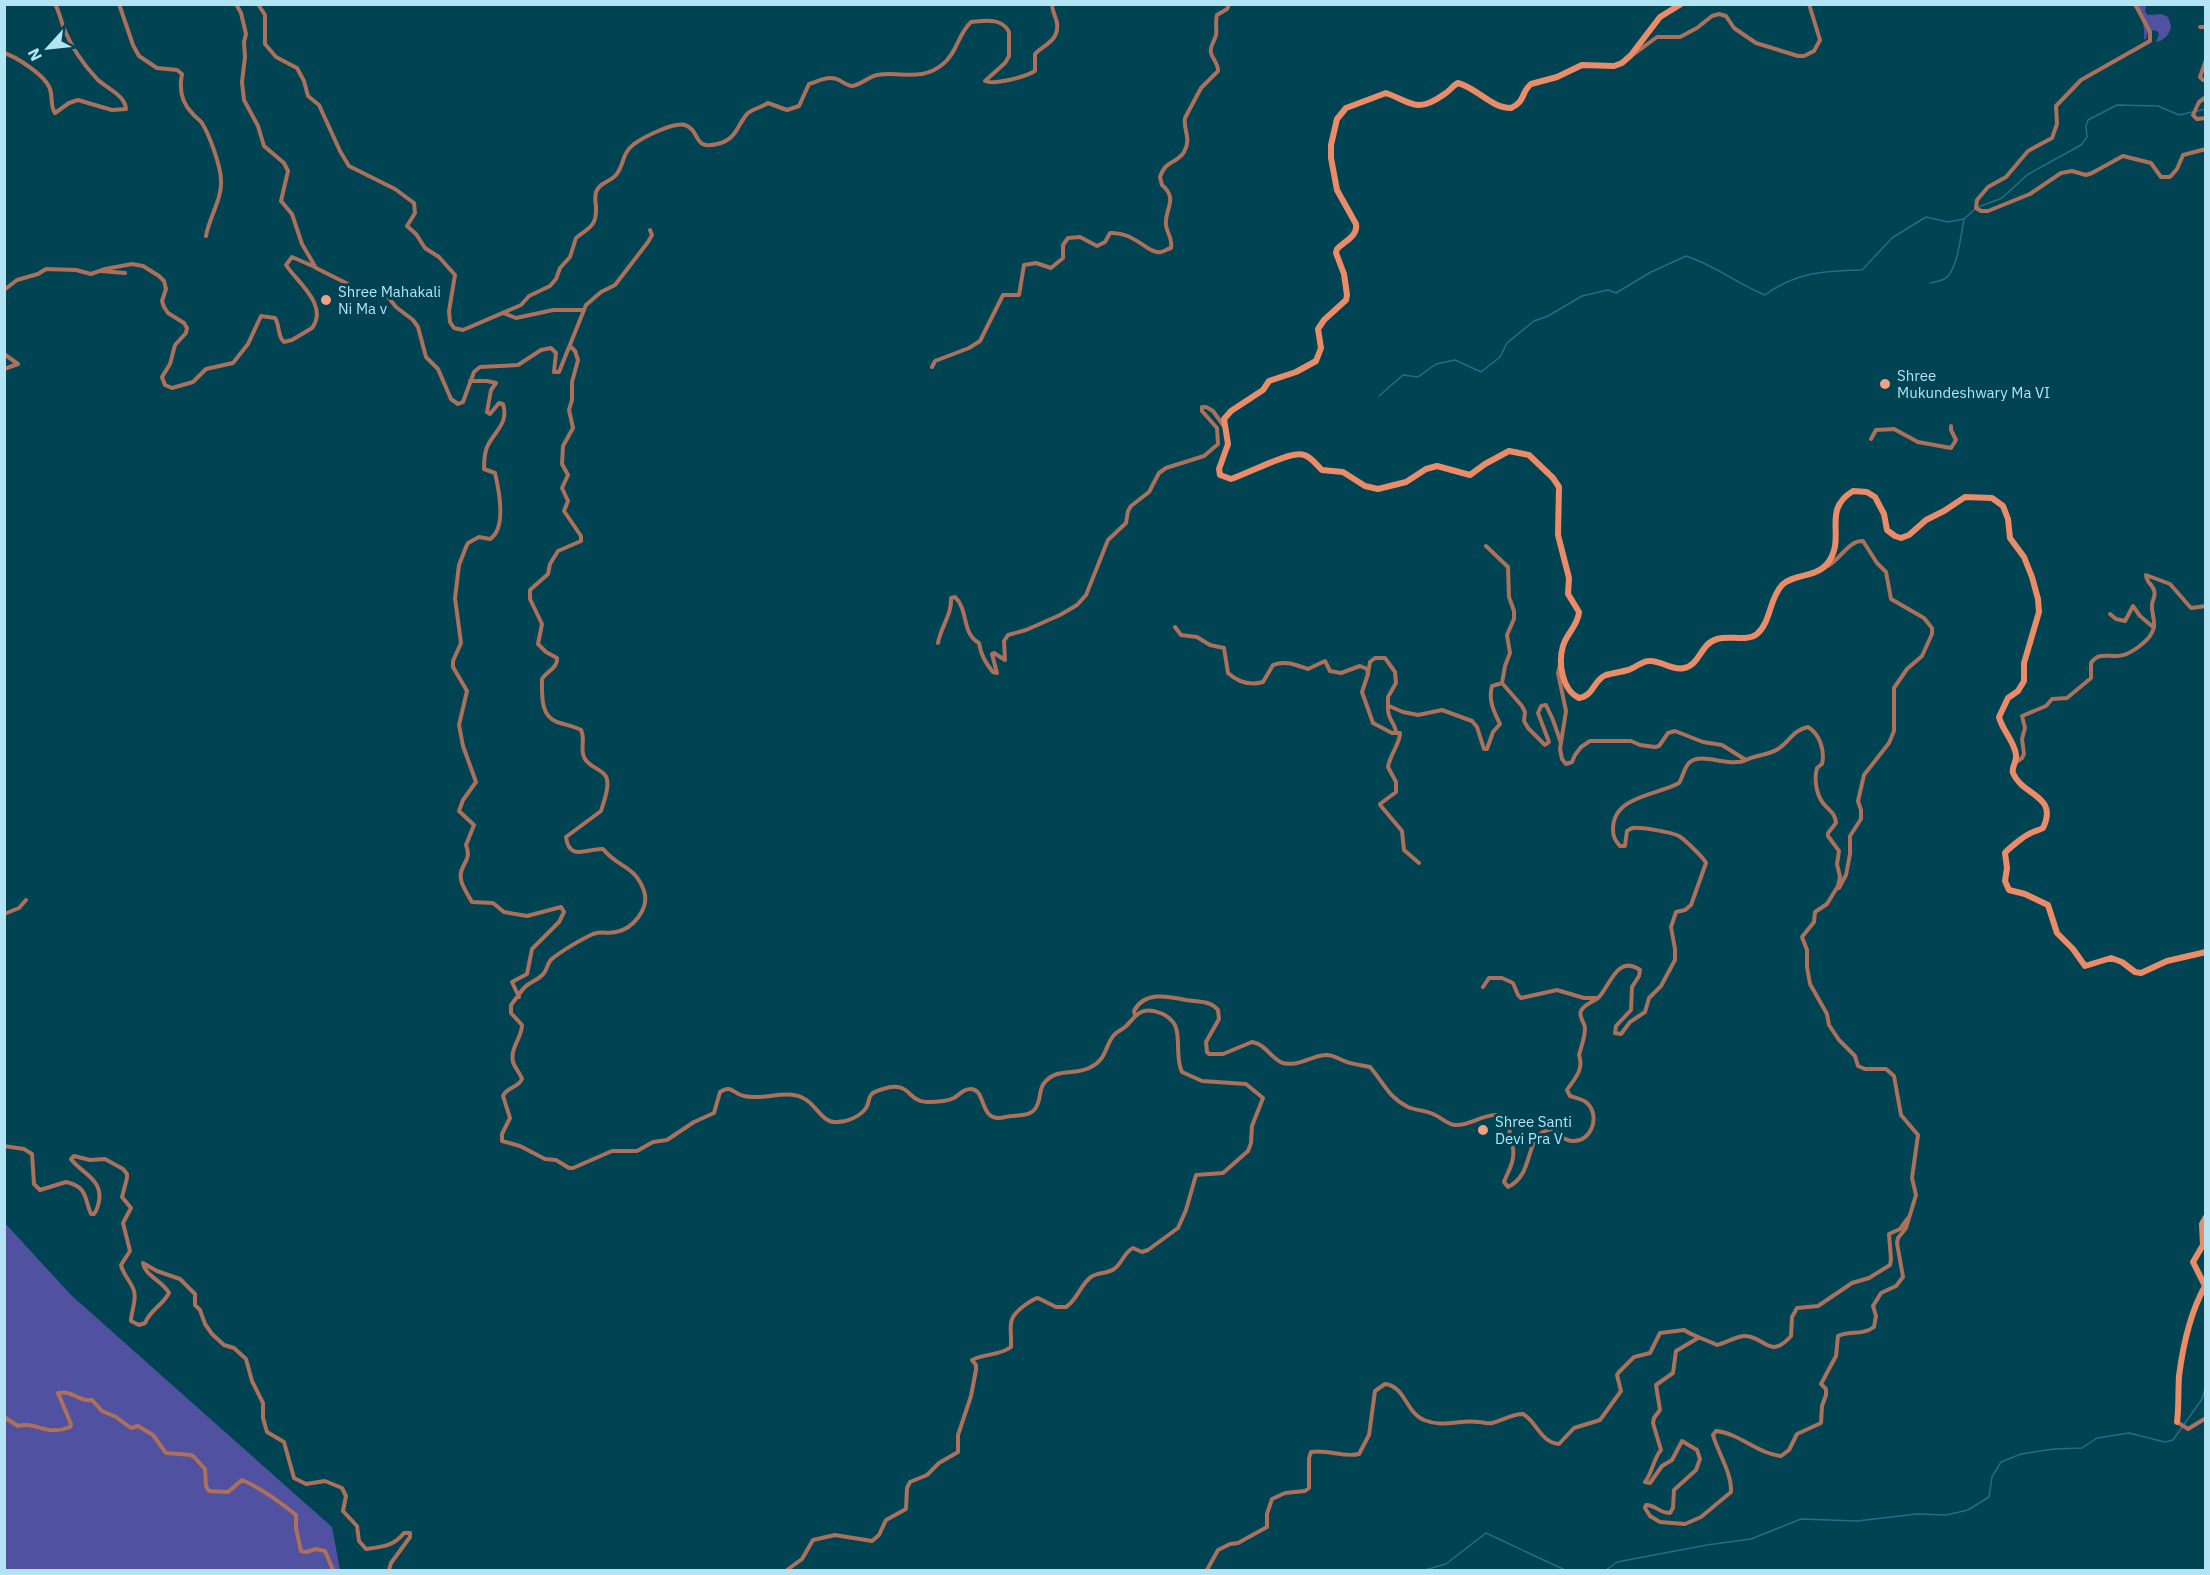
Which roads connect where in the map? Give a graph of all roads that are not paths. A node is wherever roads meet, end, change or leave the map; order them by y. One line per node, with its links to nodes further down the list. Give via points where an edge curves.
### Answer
1 (55, 4): 10 (street, via 73,46 98,80 120,97 126,109 112,110 78,100 55,113 47,84 21,60)
2 (119, 4): 18 (street, via 139,56 157,68 182,74 182,98 202,123 214,148 221,187)
3 (236, 4): 19 (street, via 246,34 244,100 264,146 288,171 281,201 292,214)
4 (258, 4): 24 (street, via 265,15 265,44 276,57 297,68 308,96 320,105 349,166 414,203 415,213 407,225 455,275 448,311 454,328 463,330)
5 (1052, 4): 24 (street, via 1057,22 1054,37 1035,54 1035,71 1025,76 992,84 985,81 1009,56 1009,32 1002,22 970,22 951,57 919,75 879,75 854,86 827,78 809,84 799,106 787,110 768,102 748,114 738,131 723,142 701,144 684,125 644,138 625,153 616,176 598,188 596,219 576,238 572,253 554,282)
6 (1229, 4): 29 (street, via 1215,19 1216,37 1211,51 1218,71 1201,88 1185,118 1188,135 1184,152 1167,164 1160,177 1171,199 1166,226 1171,248 1155,252 1132,236 1120,233 1110,233 1105,242 1096,246 1080,237 1068,238 1063,245 1063,258 1056,265 1024,265 1019,295 1003,295 980,341 935,361)
7 (1681, 4): 11 (street, via 1660,17)
8 (1809, 4): 11 (street, via 1820,40 1814,51 1804,56 1756,43 1719,14 1680,37 1657,37)
9 (2135, 4): 16 (street, via 2149,29 2150,41 2076,83 2056,106 2057,124 2052,138 2028,151 2006,177 1988,187 1977,200 1976,208 1988,211 2030,194 2061,173 2086,175 2123,156 2151,163 2161,177 2170,177 2183,155)
10 (4, 53)
11 (1631, 55): 32 (street, via 1614,66 1582,66 1532,84 1522,100 1511,108 1500,107 1458,83 1428,104 1411,105 1386,93 1346,108 1338,119 1331,153 1337,190 1357,230 1336,254 1346,285 1346,300 1318,329 1321,348 1316,362 1269,381 1263,390 1227,414)
12 (2205, 60): 13 (street, via 2200,77)
13 (2205, 80)
14 (2205, 97): 15 (street, via 2193,115)
15 (2205, 118)
16 (2205, 149)
17 (650, 230): 23 (street, via 652,236 615,285 601,292)
18 (206, 236)
19 (315, 268): 20 (street, via 292,257 286,265 314,300 315,326 284,342 274,318 261,316 236,361 206,369 196,380 172,388 165,385 162,377 187,328 163,304 164,281 138,264); 31 (street, via 348,284 357,295 384,292 418,327 424,352 438,369 451,399 458,404 463,402)
20 (100, 270): 21 (street); 22 (street, via 87,274 46,269 17,280)
21 (125, 273)
22 (4, 290)
23 (584, 310): 24 (street, via 553,310 516,318); 25 (street)
24 (502, 313)
25 (570, 346): 31 (street, via 559,372 554,372 556,352 546,348 518,365 480,367); 56 (street, via 578,360 569,410 573,428 563,446 562,464 568,475 562,488 568,501 564,511 581,541 558,551 548,574 530,590 542,624 538,644 557,658 542,679 541,698 552,720 581,730 585,759 608,781 601,811 566,837 567,846 585,853 603,849 635,873 645,898 641,914 632,924 617,932 591,935 552,959 544,973 525,987)
26 (4, 354): 30 (street, via 18,364)
27 (2205, 360): 28 (street)
28 (2205, 365)
29 (932, 367)
30 (4, 369)
31 (470, 381): 56 (street, via 496,383 487,412 490,414 499,403 504,409 499,431 488,445 484,460 484,469 495,473 498,487 498,530 490,538 479,537 468,543 456,579 461,643 453,667 467,691 459,725 476,782 459,811 474,825 460,878 472,902 493,903 504,912 527,916 555,907 564,912 532,949 527,974 512,982)
32 (1223, 425): 41 (street, via 1213,411 1202,408 1217,428 1218,444 1204,456 1159,473 1149,492 1131,506 1126,523 1108,540 1082,600 1069,612 1008,635 1004,641 1005,660 992,654 997,673 966,630 966,618 955,597 951,598); 42 (street, via 1228,444 1218,469 1220,475 1231,479 1300,454 1322,470 1343,472 1365,486 1383,489 1406,482 1431,467 1470,476 1509,451 1529,455 1559,487 1558,535 1569,578 1568,594 1579,612 1563,645)
33 (1951, 426): 34 (street, via 1956,440 1951,448 1918,442 1890,429 1876,430)
34 (1871, 439)
35 (1486, 546): 44 (street, via 1508,567 1509,597 1514,611)
36 (1823, 567): 42 (street, via 1784,584 1755,636 1727,636 1711,641 1688,667 1678,669 1645,661 1603,676 1588,695 1579,698 1567,687); 49 (street, via 1836,546 1837,506 1853,491 1875,497 1887,530 1901,538 1965,497 2000,501 2008,519 2010,538 2024,557 2039,604 2024,663 2024,681 2000,713 2016,754); 51 (street, via 1835,562 1852,544 1863,542 1886,572 1889,597 1924,618 1932,628 1922,656 1894,688 1893,731 1889,743 1864,775 1858,801 1860,823 1850,836 1846,875)
37 (2205, 606): 40 (street, via 2191,608 2170,584 2148,574 2146,579 2155,594)
38 (2110, 614): 40 (street, via 2125,621 2133,606)
39 (1175, 627): 43 (street, via 1182,635 1224,648 1228,673 1251,685 1263,682 1273,665 1281,663 1308,669 1325,662 1333,672 1348,672 1360,666)
40 (2154, 627): 49 (street, via 2148,638 2127,654 2095,657 2091,678 2067,698 2052,699 2046,706 2022,716 2024,754)
41 (938, 643)
42 (1561, 661): 47 (street, via 1558,673 1566,717)
43 (1368, 674): 45 (street, via 1375,658 1385,658 1392,666 1396,683 1388,697); 46 (street, via 1362,692 1372,723)
44 (1502, 683): 45 (street, via 1490,690 1492,708 1500,724 1492,732 1487,749 1472,722 1442,710 1418,716); 47 (street, via 1522,706 1528,728 1545,744 1549,742 1538,713 1546,705)
45 (1388, 707): 46 (street)
46 (1396, 733): 50 (street, via 1401,738 1392,750 1388,767 1396,782 1396,792 1380,804 1402,831 1404,850)
47 (1561, 743): 48 (street, via 1562,759 1569,764 1590,741 1631,741 1655,747 1675,731 1722,745)
48 (1746, 760): 51 (street, via 1775,750 1798,730 1808,727 1817,735 1823,755 1816,781 1820,799 1834,813 1836,822 1828,837 1839,851 1836,864 1840,881); 57 (street, via 1736,764 1693,760 1687,764 1679,783 1641,797 1615,816 1613,836 1620,846 1625,846 1627,831 1632,828 1671,834 1682,838 1706,863 1691,905 1676,912 1672,919 1675,960 1661,986 1649,998 1645,1012 1621,1034 1615,1033 1616,1026 1631,1010 1632,987 1640,970 1637,968 1616,971)
49 (2015, 762): 54 (street, via 2013,772 2045,803 2047,820 2040,831 2027,834 2005,853 2005,884 2009,890 2048,905 2057,933 2082,964 2089,966 2111,958 2141,973 2167,961)
50 (1419, 863)
51 (1836, 890): 61 (street, via 1827,904 1815,912 1812,926 1802,937 1809,980 1829,1025 1855,1056 1858,1066 1865,1070 1886,1069 1894,1076 1903,1121 1918,1135 1912,1178 1916,1195)
52 (26, 900): 53 (street)
53 (4, 914)
54 (2205, 952)
55 (1483, 987): 57 (street, via 1489,978 1500,977 1512,983 1521,998 1557,990)
56 (519, 997): 58 (street, via 510,1009 522,1025 513,1060 522,1079 504,1094 510,1118 501,1137 505,1143 569,1168 612,1151 637,1151 672,1138 714,1113 720,1092 727,1088 744,1096 802,1097 834,1122 860,1114 871,1095 898,1086 927,1102 949,1100 971,1089 979,1094 987,1113 994,1118 1027,1115 1036,1107 1045,1081 1064,1071 1084,1071 1097,1064 1113,1036)
57 (1599, 998): 58 (street, via 1581,1010 1585,1029 1579,1055 1581,1068 1567,1089 1570,1096 1592,1109 1593,1126 1585,1137 1573,1141 1552,1129 1542,1132 1535,1138 1523,1172 1508,1187 1504,1179 1512,1167 1513,1149 1508,1133 1511,1124 1501,1116 1488,1115 1458,1125 1449,1123 1402,1103 1383,1088 1370,1067 1332,1055 1285,1063 1252,1042 1223,1054 1209,1054 1206,1042 1219,1019 1218,1010 1210,1003 1161,995 1139,1003)
58 (1135, 1017): 68 (street, via 1149,1010 1170,1018 1176,1027 1182,1072 1202,1081 1246,1084 1262,1095 1250,1148 1223,1173 1196,1175 1186,1210 1173,1233 1145,1251 1129,1250 1115,1268 1089,1279 1066,1307 1038,1298 1014,1312 1011,1347 972,1360 976,1370 958,1435 958,1452 927,1475 910,1482 906,1509 886,1520 875,1539 869,1542 835,1535 816,1539 802,1559)
59 (4, 1146): 67 (street, via 32,1154 34,1184 40,1190 66,1182 80,1188 91,1214 97,1210 98,1187 70,1159 105,1159 123,1169 127,1178 122,1197 131,1208 123,1223 130,1251 121,1265 135,1297 131,1321 145,1323 169,1293 143,1263 180,1279 195,1294 195,1305 212,1334 246,1359 263,1403 267,1432 284,1442 294,1478 306,1484 326,1481 342,1488 346,1496 343,1511 357,1526 359,1541 366,1549 386,1546 410,1533)
60 (2205, 1217): 65 (street, via 2203,1245 2193,1262 2205,1286 2184,1341)
61 (1908, 1218): 62 (street, via 1889,1234 1890,1265 1852,1283 1818,1306 1795,1310 1791,1336 1785,1342 1770,1347 1752,1336 1717,1345); 62 (street, via 1898,1238 1903,1277 1896,1286 1881,1293 1873,1306 1874,1328 1838,1336 1836,1356 1821,1384 1826,1395 1821,1423 1797,1434 1781,1456 1716,1431 1715,1444 1732,1485 1731,1492 1689,1523 1660,1522 1648,1514 1646,1505 1670,1513 1674,1490 1696,1470 1700,1458 1697,1450 1682,1442 1672,1461 1662,1466 1650,1483 1645,1482 1661,1450 1653,1423 1660,1408 1656,1385 1673,1373 1676,1351)
62 (1698, 1338): 69 (street, via 1679,1330 1660,1333 1650,1353 1634,1356 1618,1372 1621,1391 1602,1417 1574,1428 1559,1444 1545,1439 1523,1414 1486,1424 1425,1421 1411,1411 1393,1386 1385,1384 1375,1391 1369,1435 1359,1454 1311,1452 1309,1488 1272,1499 1267,1527 1218,1550)
63 (4, 1417): 66 (street, via 18,1426 63,1430 71,1424 58,1394 70,1392 92,1400 102,1411 131,1428 138,1426 148,1431 166,1453 194,1457 205,1469 209,1491 228,1492 242,1480 263,1490 296,1515 301,1551 325,1551)
64 (2205, 1418): 65 (street, via 2184,1429)
65 (2177, 1422)
66 (333, 1570)
67 (389, 1570)
68 (787, 1570)
69 (1207, 1570)

